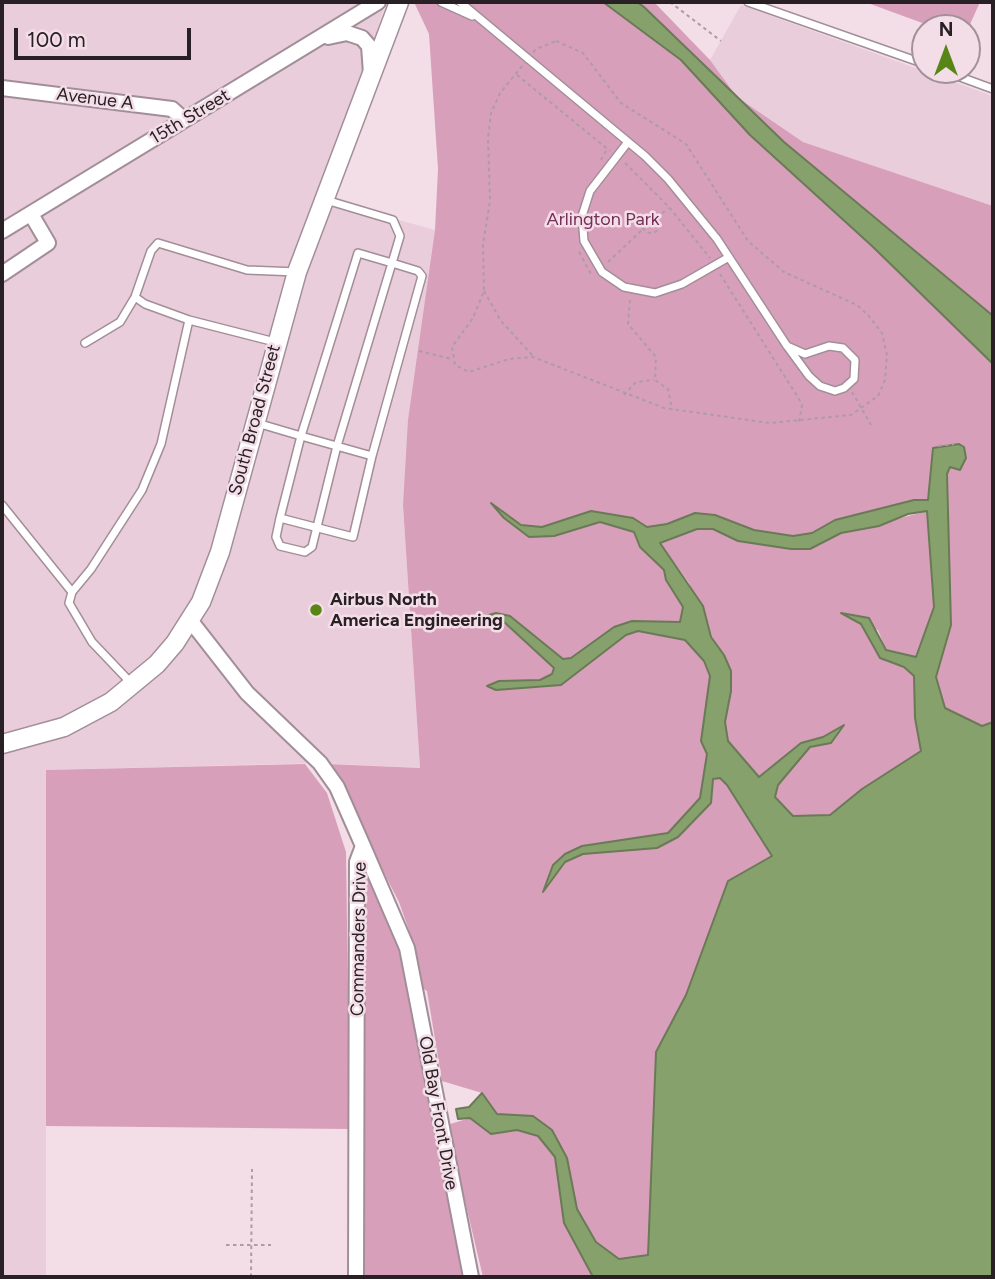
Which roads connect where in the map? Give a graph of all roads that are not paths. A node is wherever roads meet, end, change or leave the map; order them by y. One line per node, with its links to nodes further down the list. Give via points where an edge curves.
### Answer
1 (378, 2): 7 (street, 15th Street)
2 (399, 2): 9 (street, South Broad Street)
3 (441, 2): 6 (lane)
4 (460, 2): 6 (lane)
5 (748, 2): 8 (lane)
6 (476, 17): 12 (lane)
7 (313, 42): 9 (street, via 347,33 362,38 369,46); 11 (street, 15th Street)
8 (911, 59)
9 (371, 74): 13 (street, South Broad Street)
10 (2, 88): 11 (street, Avenue A, via 172,109)
11 (184, 120): 14 (street, 15th Street)
12 (628, 142): 16 (lane, via 681,193); 16 (lane, via 590,191 582,216 584,241 600,269 624,287 654,292 669,290)
13 (323, 199): 17 (lane, via 393,220 400,236); 18 (street, South Broad Street)
14 (31, 214): 15 (street, 15th Street); 19 (street, via 48,243)
15 (2, 231)
16 (729, 257): 24 (lane)
17 (392, 263): 26 (lane, via 358,253); 27 (lane); 28 (lane, via 422,276)
18 (297, 272): 20 (lane, via 247,270 158,243 150,251); 22 (street, South Broad Street)
19 (2, 274)
20 (135, 297): 21 (lane); 23 (lane, via 120,322)
21 (189, 320): 22 (lane); 32 (lane, via 161,444 142,490)
22 (275, 342): 25 (street, South Broad Street)
23 (85, 343)
24 (787, 346): 24 (lane, via 820,386 835,391 848,385 856,369 846,349 829,346 805,354)
25 (253, 422): 26 (lane); 33 (street, South Broad Street, via 220,552)
26 (301, 436): 27 (lane); 30 (lane)
27 (337, 446): 28 (lane); 31 (lane)
28 (372, 456): 31 (lane, via 353,537)
29 (2, 505): 32 (lane)
30 (280, 518): 31 (lane); 31 (lane, via 276,537 280,546 305,552 312,547)
31 (316, 527)
32 (72, 592): 34 (lane, via 69,603 92,642)
33 (190, 620): 34 (street, South Broad Street); 36 (street, Commanders Drive, via 247,693 320,763 337,787)
34 (133, 686): 35 (street, South Broad Street, via 64,727)
35 (2, 744)
36 (363, 846): 37 (street, Commanders Drive, via 357,862); 38 (street, Old Bay Front Drive, via 407,948)
37 (356, 1277)
38 (471, 1277)

